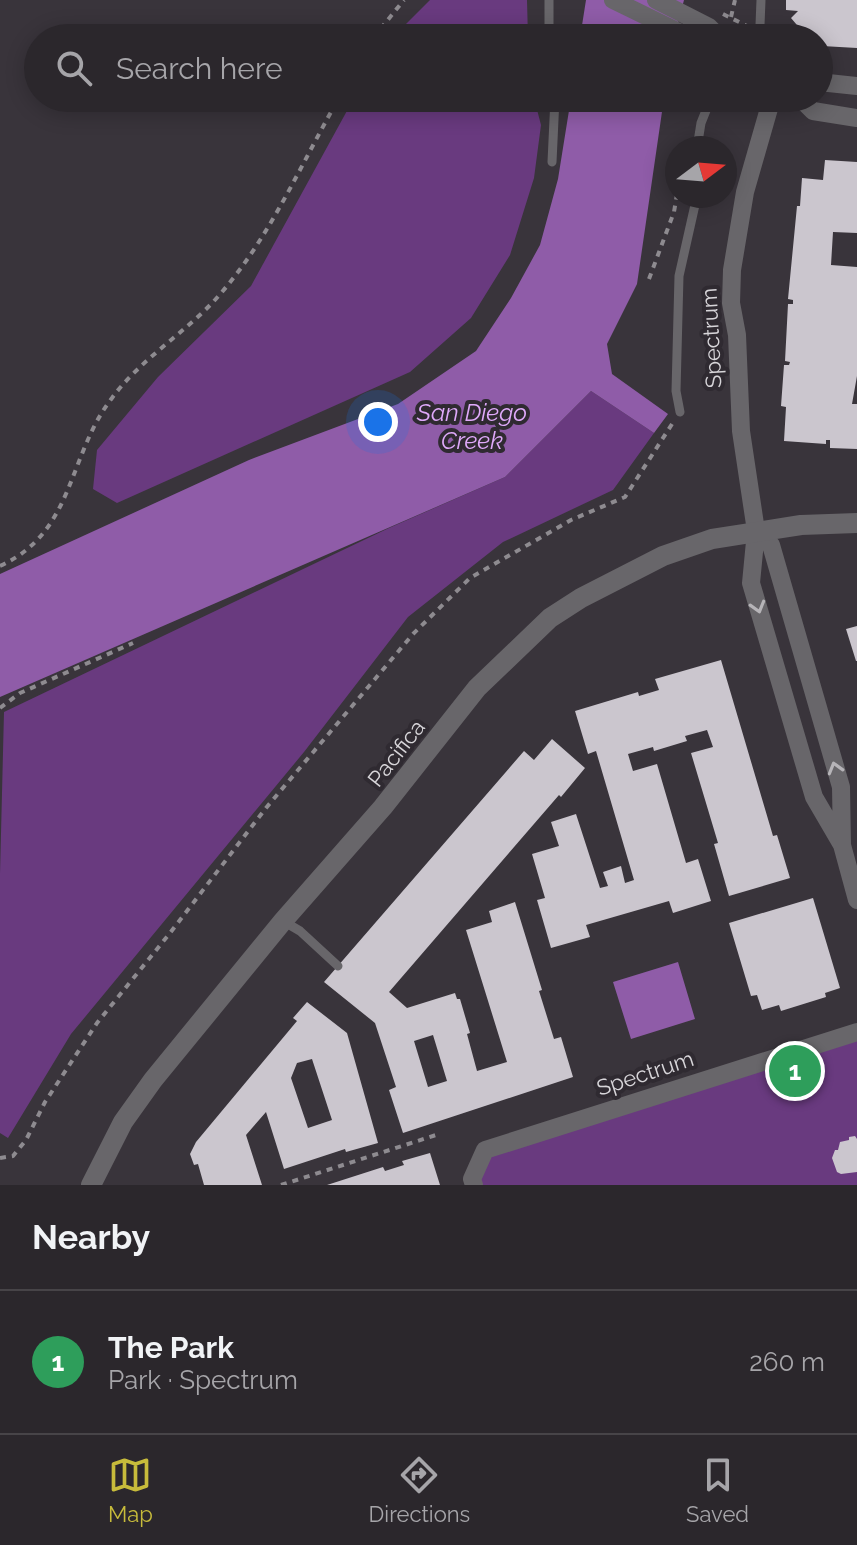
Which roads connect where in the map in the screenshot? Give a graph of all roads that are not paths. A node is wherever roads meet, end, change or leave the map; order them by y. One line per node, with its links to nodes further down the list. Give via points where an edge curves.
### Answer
1 (549, 0): 5 (lane)
2 (613, 0): 6 (street)
3 (656, 0): 7 (street)
4 (761, 0): 8 (lane)
5 (549, 24)
6 (662, 24)
7 (700, 24)
8 (760, 24)
9 (833, 83): 10 (street)
10 (857, 86)
11 (554, 112): 17 (lane)
12 (705, 112): 16 (lane)
13 (768, 112): 21 (street, Spectrum, via 745,192 731,303 741,431)
14 (819, 112): 15 (street)
15 (857, 118)
16 (699, 136)
17 (552, 162)
18 (694, 208): 19 (lane, via 679,276)
19 (680, 412)
20 (857, 523): 21 (street, Pacifica)
21 (756, 531): 22 (street, Spectrum, one-way to 21, via 841,787 771,545); 22 (street, Spectrum, one-way to 22, via 751,583 814,797); 24 (street, Pacifica, via 663,556 550,618 477,688)
22 (842, 845): 23 (street, Spectrum)
23 (857, 900)
24 (283, 921): 25 (lane); 27 (street, Pacifica, via 153,1080 123,1122)
25 (338, 966)
26 (857, 1032): 28 (street, Spectrum, via 485,1150)
27 (91, 1185)
28 (474, 1185)

